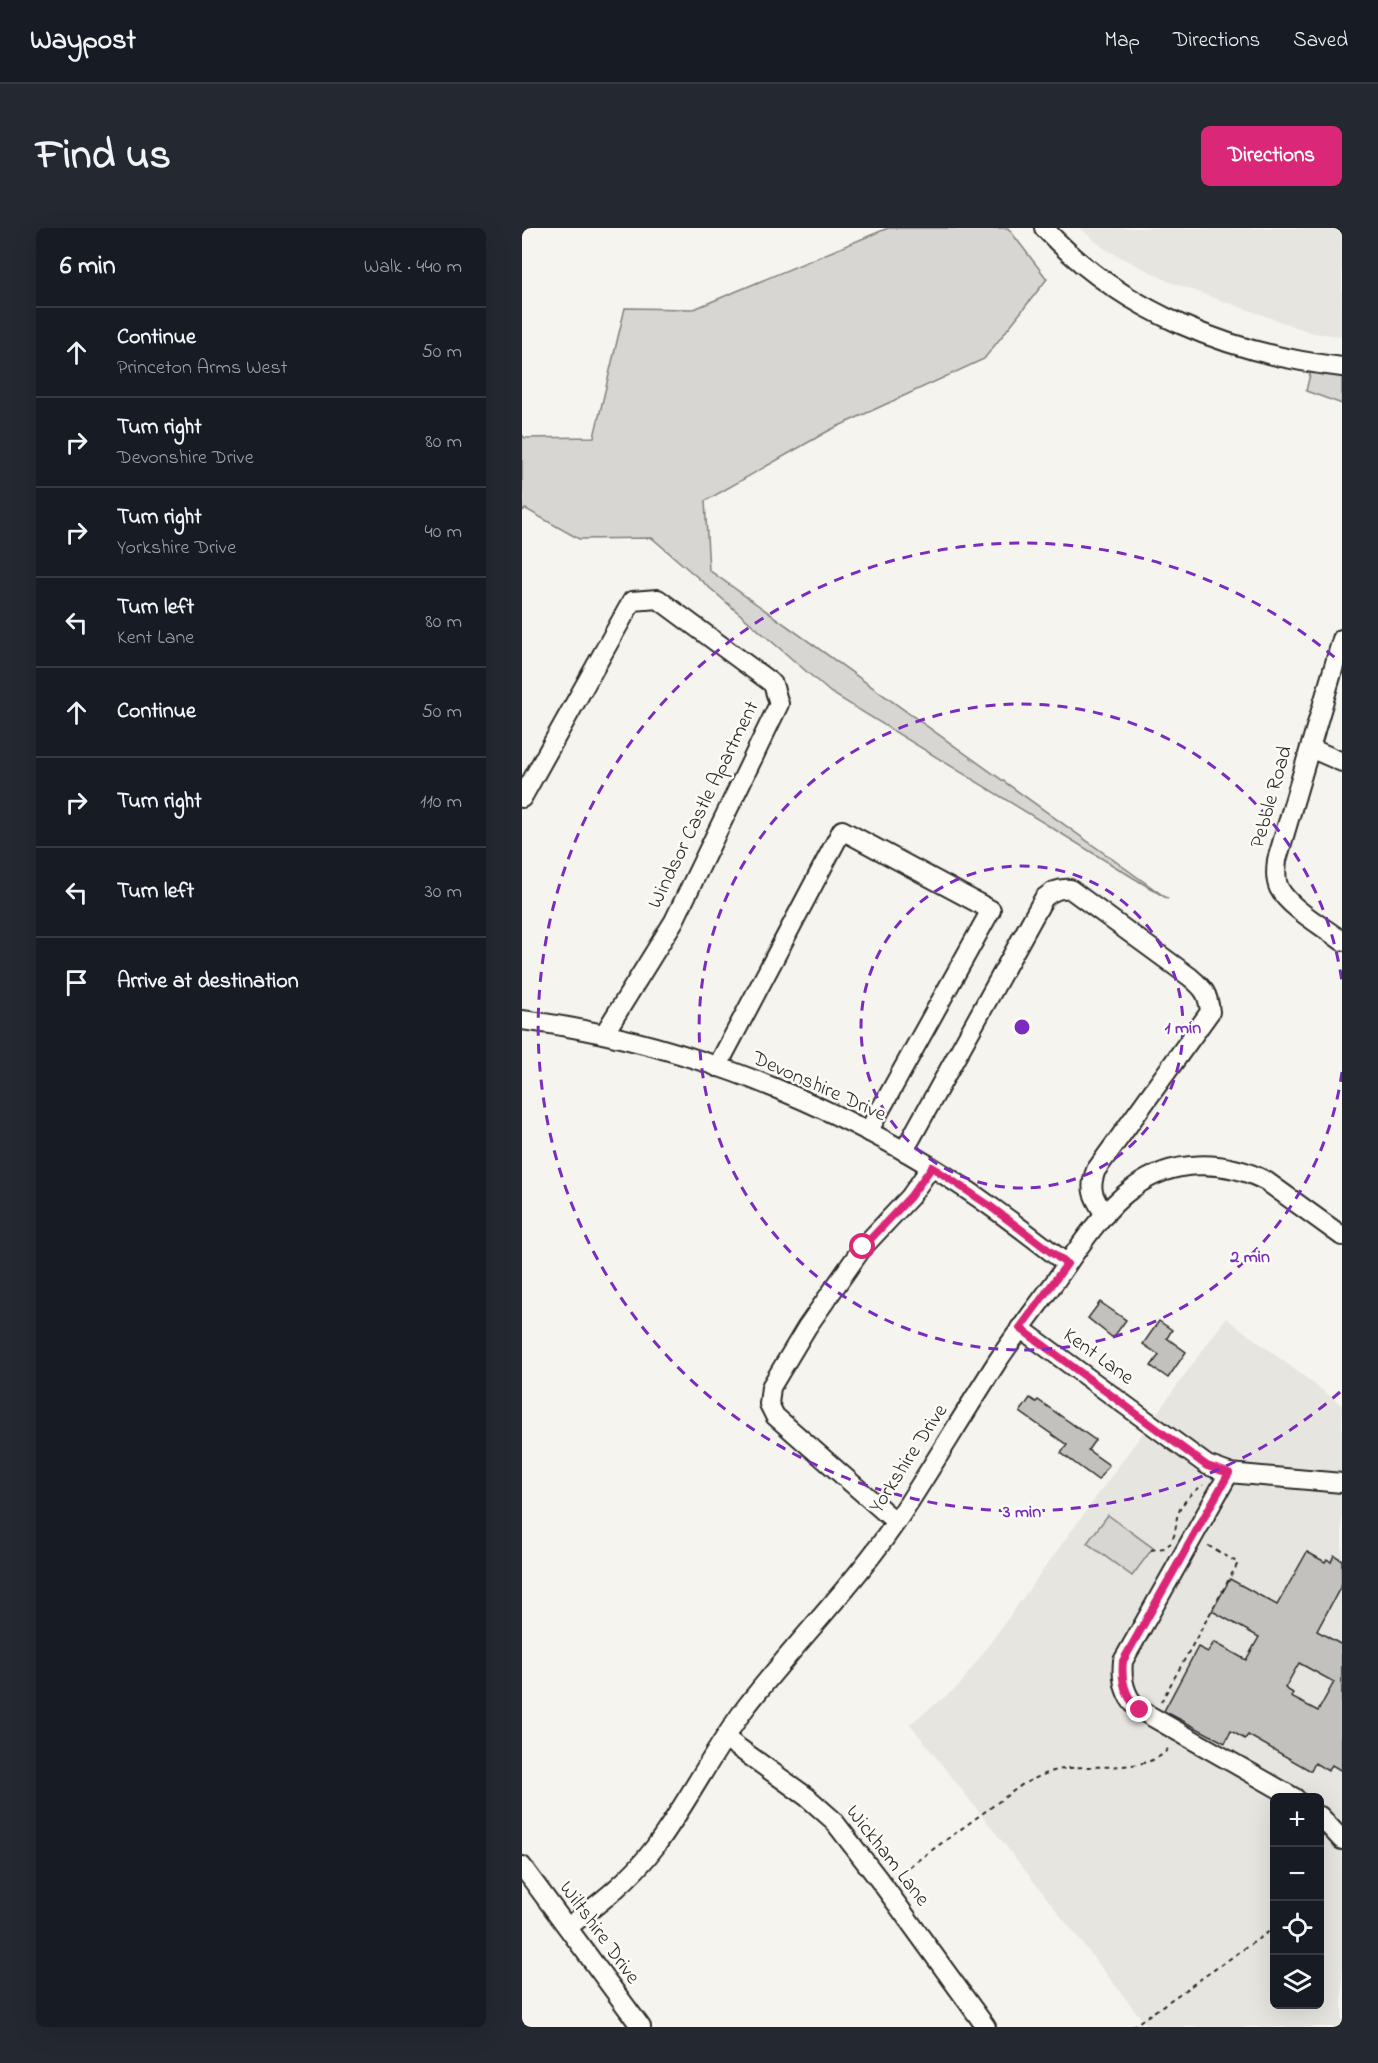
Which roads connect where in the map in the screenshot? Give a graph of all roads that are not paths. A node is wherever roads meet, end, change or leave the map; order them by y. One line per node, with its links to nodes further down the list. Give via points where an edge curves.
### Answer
1 (1044, 228): 2 (street, via 1113,287 1182,327 1268,354)
2 (1342, 367)
3 (1342, 639): 4 (street, Pebble Road)
4 (1310, 748): 5 (street); 7 (street, Pebble Road, via 1276,875 1287,900)
5 (1342, 762)
6 (522, 798): 9 (street, Windsor Castle Apartment, via 632,601 658,599 773,684 779,704 674,921)
7 (1342, 941)
8 (522, 1020): 9 (street, Devonshire Drive)
9 (604, 1034): 10 (street, Devonshire Drive)
10 (717, 1067): 11 (street, Devonshire Drive, via 784,1092); 11 (street, via 842,830 991,910)
11 (868, 1132): 12 (street, Devonshire Drive)
12 (904, 1151): 13 (street, Devonshire Drive); 14 (street, via 1044,898 1062,888 1070,889 1190,977 1207,993 1210,1012 1095,1170 1094,1197)
13 (932, 1167): 16 (street, Devonshire Drive); 20 (street, via 863,1247 807,1328 771,1387 769,1404 775,1416)
14 (1106, 1215): 15 (street, Yorkshire Drive, via 1119,1198 1153,1176 1173,1168 1213,1165 1266,1181); 16 (street, Yorkshire Drive)
15 (1342, 1236)
16 (1067, 1264): 17 (street, Yorkshire Drive)
17 (1020, 1328): 18 (street, Kent Lane, via 1207,1466); 20 (street, Yorkshire Drive)
18 (1229, 1473): 19 (street, Kent Lane); 22 (street, via 1123,1661 1122,1673 1131,1702 1140,1710)
19 (1337, 1485)
20 (896, 1522): 21 (street, Yorkshire Drive, via 744,1709)
21 (725, 1738): 26 (street, Yorkshire Drive, via 654,1848 612,1893); 28 (street, Wickham Lane, via 819,1806 853,1845)
22 (1288, 1793)
23 (1324, 1820): 24 (street)
24 (1342, 1840)
25 (522, 1866): 26 (street, Wiltshire Drive)
26 (568, 1927): 27 (street, Wiltshire Drive)
27 (641, 2027)
28 (986, 2027)

